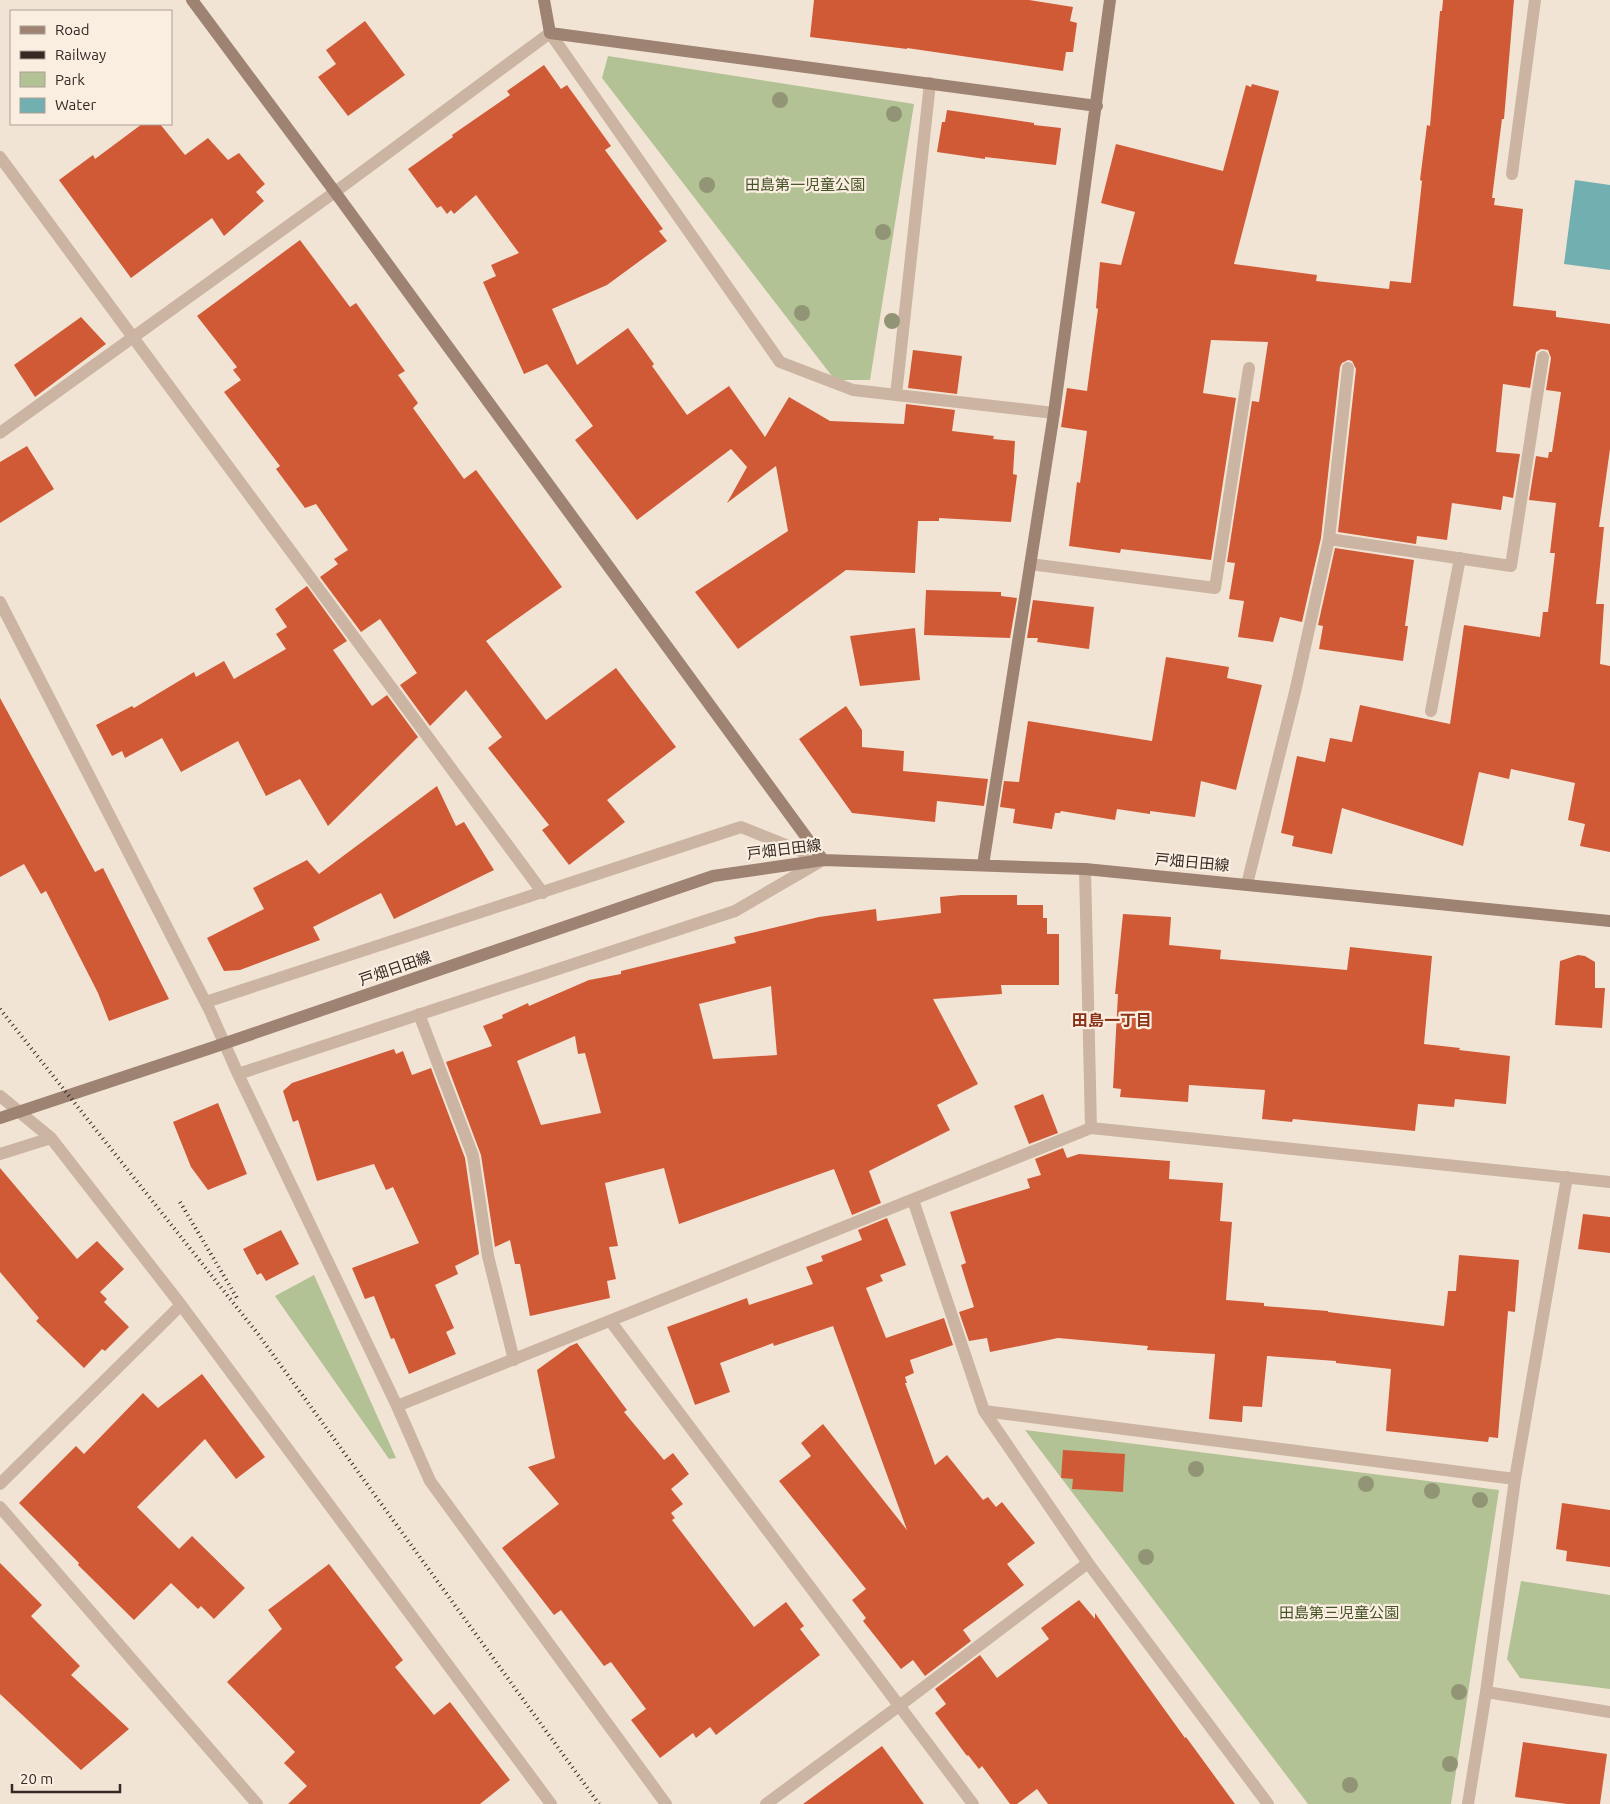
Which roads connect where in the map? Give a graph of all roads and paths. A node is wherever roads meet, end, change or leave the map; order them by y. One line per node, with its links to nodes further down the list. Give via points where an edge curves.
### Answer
1 (192, 0): 10 (street)
2 (544, 0): 5 (street)
3 (1110, 0): 7 (street)
4 (1535, 0): 9 (street)
5 (550, 33): 6 (street); 10 (street); 15 (street, via 780,362 853,390)
6 (930, 83): 7 (street); 15 (street)
7 (1097, 106): 16 (street)
8 (0, 157): 11 (street)
9 (1512, 174)
10 (335, 192): 11 (street); 23 (street)
11 (133, 336): 17 (street); 27 (street)
12 (1543, 356): 19 (street, via 1512,566)
13 (1249, 368): 20 (street, via 1215,588)
14 (1348, 368): 18 (street)
15 (896, 395): 16 (street)
16 (1054, 413): 20 (street)
17 (0, 434)
18 (1329, 539): 19 (street); 26 (street, via 1291,711)
19 (1460, 558): 22 (street)
20 (1030, 564): 24 (street)
21 (0, 602): 29 (street)
22 (1431, 711)
23 (823, 860): 24 (street, 戸畑日田線); 27 (street, via 741,828); 30 (street, via 735,910); 33 (street, 戸畑日田線, via 713,876)
24 (983, 866): 25 (street, 戸畑日田線)
25 (1085, 869): 26 (street, 戸畑日田線); 34 (street)
26 (1247, 884): 28 (street, 戸畑日田線)
27 (543, 893): 29 (street)
28 (1610, 921)
29 (206, 1002): 31 (street)
30 (419, 1014): 31 (street); 42 (street, via 473,1156 488,1256)
31 (238, 1074): 43 (street)
32 (0, 1096): 35 (street)
33 (0, 1118)
34 (1091, 1128): 37 (street); 39 (street)
35 (51, 1138): 36 (street); 40 (street)
36 (0, 1154)
37 (1567, 1177): 38 (street); 45 (street)
38 (1610, 1182)
39 (913, 1200): 41 (street); 44 (street)
40 (181, 1305): 46 (street); 53 (street)
41 (611, 1322): 42 (street); 50 (street)
42 (514, 1360): 43 (street)
43 (397, 1406): 54 (street, via 430,1481)
44 (984, 1411): 45 (street); 48 (street)
45 (1515, 1479): 49 (street)
46 (0, 1484)
47 (0, 1507): 52 (street)
48 (1088, 1563): 50 (street); 57 (street)
49 (1486, 1692): 51 (street); 58 (street)
50 (899, 1706): 55 (street); 56 (street)
51 (1610, 1712)
52 (257, 1804)
53 (551, 1804)
54 (666, 1804)
55 (766, 1804)
56 (973, 1804)
57 (1268, 1804)
58 (1468, 1804)

